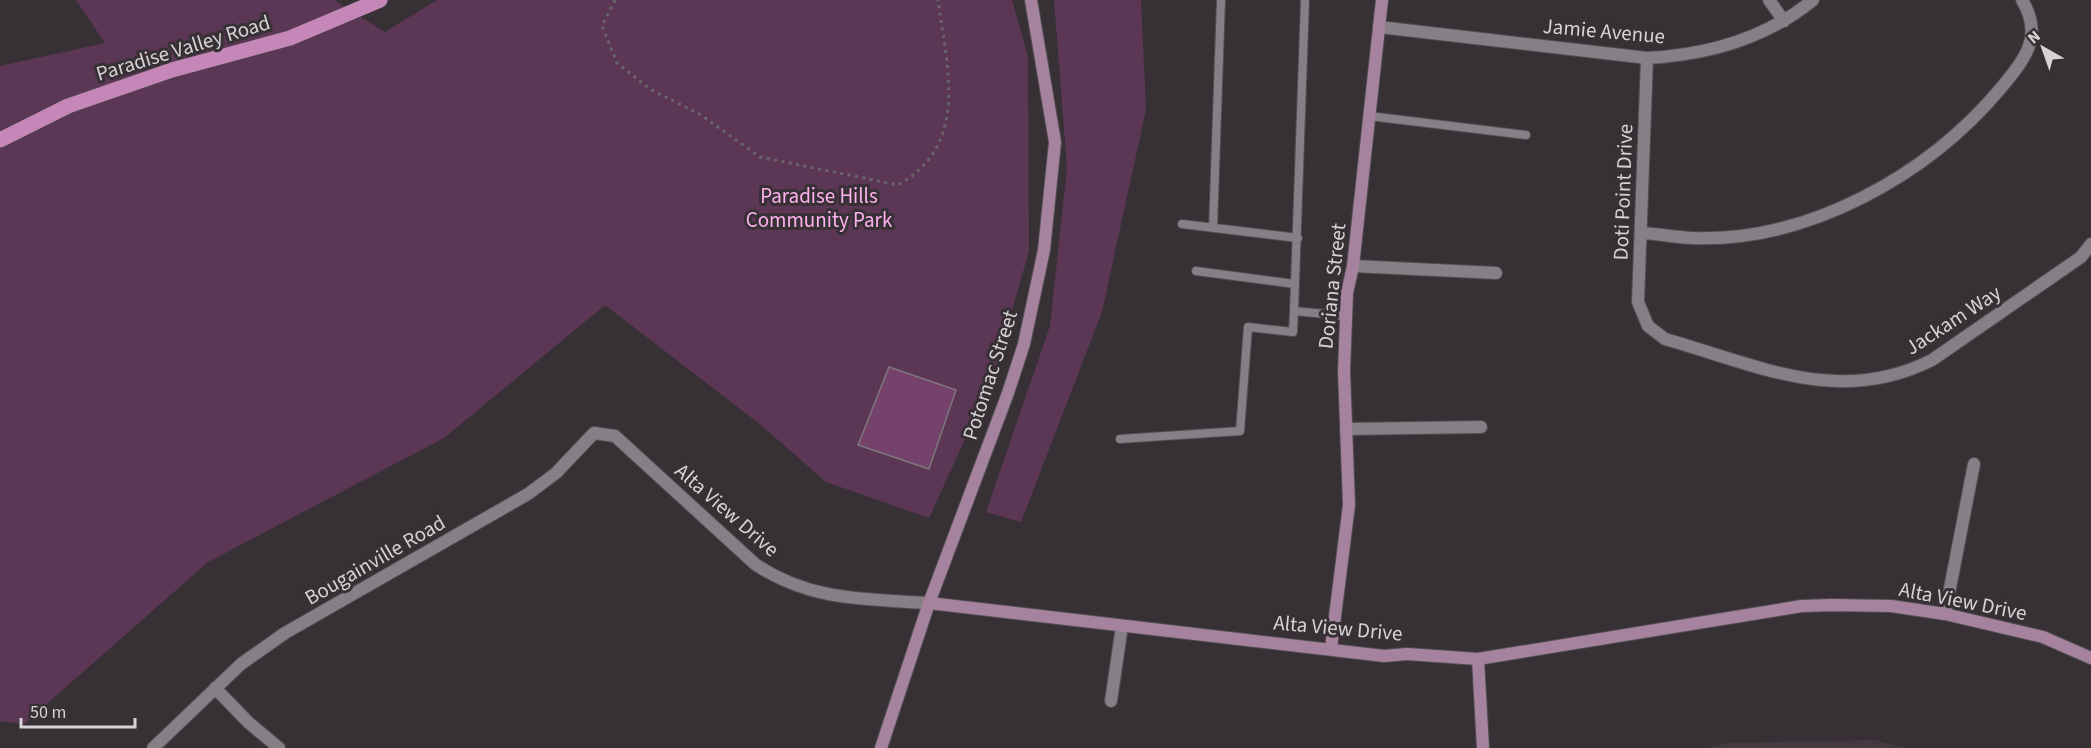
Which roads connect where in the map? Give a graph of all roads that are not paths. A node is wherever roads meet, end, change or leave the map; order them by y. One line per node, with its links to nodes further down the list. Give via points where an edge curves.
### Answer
1 (380, 0): 14 (main road, Paradise Valley Road, via 290,38 172,70 68,106)
2 (1031, 0): 32 (street, Potomac Street, via 1055,142 1044,250 1024,344)
3 (1221, 0): 16 (lane)
4 (1305, 0): 18 (lane)
5 (1382, 0): 10 (street, Doriana Street)
6 (1769, 0): 9 (street)
7 (1814, 0): 9 (street, Jamie Avenue)
8 (2022, 0): 17 (street, via 2031,17 2033,34 2012,74 1959,134 1890,184 1812,218 1753,232 1693,238)
9 (1784, 21): 11 (street, Jamie Avenue, via 1718,49)
10 (1379, 27): 11 (street, Jamie Avenue); 12 (street, Doriana Street)
11 (1647, 57): 17 (street, Doti Point Drive)
12 (1370, 116): 13 (lane); 20 (street, Doriana Street)
13 (1526, 135)
14 (0, 140)
15 (1182, 224): 16 (lane)
16 (1213, 228): 18 (lane)
17 (1641, 233): 26 (street, Doti Point Drive, via 1638,302)
18 (1298, 238): 23 (lane)
19 (2091, 244): 26 (street, Jackam Way, via 2081,257 1932,360 1878,380 1840,383 1802,378 1665,339)
20 (1353, 266): 22 (street); 25 (street, Doriana Street)
21 (1196, 271): 23 (lane)
22 (1496, 273)
23 (1295, 284): 24 (lane)
24 (1294, 311): 25 (lane); 29 (lane, via 1293,332 1248,327 1240,431)
25 (1346, 316): 28 (street, Doriana Street)
26 (1648, 326)
27 (1481, 427): 28 (street)
28 (1346, 429): 35 (street, Doriana Street, via 1349,505)
29 (1120, 439)
30 (625, 445): 32 (street, Alta View Drive, via 768,573 830,596); 38 (street, Bougainville Road, via 615,436 594,433 556,473 528,494 285,633)
31 (1974, 464): 33 (street)
32 (929, 603): 34 (street, Alta View Drive); 42 (street, Potomac Street)
33 (1945, 614): 36 (street, Alta View Drive, via 2043,637); 37 (street, Alta View Drive, via 1891,606 1802,606)
34 (1122, 626): 35 (street, Alta View Drive); 39 (street)
35 (1331, 648): 37 (street, Alta View Drive, via 1384,656)
36 (2091, 658)
37 (1478, 659): 43 (street)
38 (215, 688): 40 (street, Bougainville Road); 41 (street)
39 (1111, 701)
40 (153, 748)
41 (279, 748)
42 (881, 748)
43 (1483, 748)

